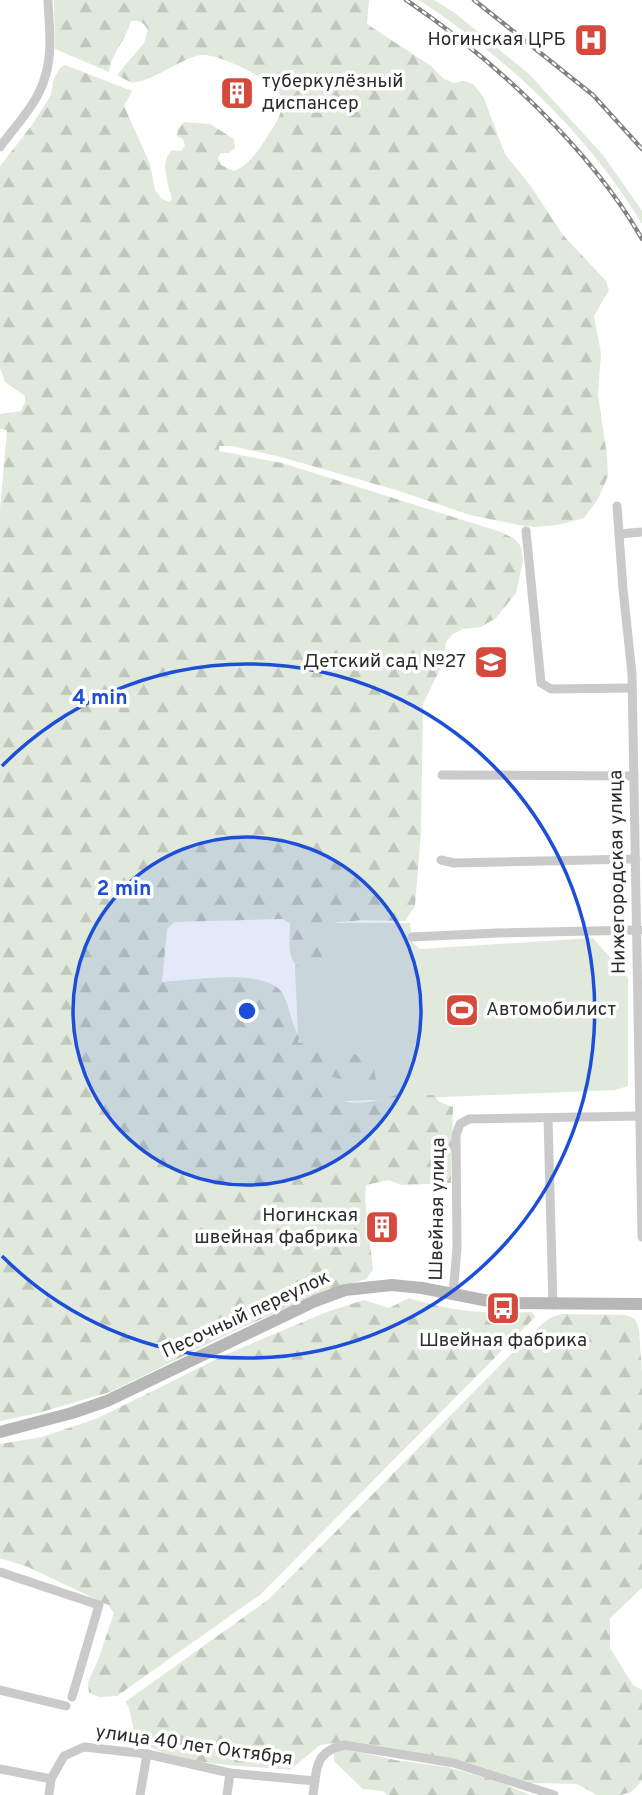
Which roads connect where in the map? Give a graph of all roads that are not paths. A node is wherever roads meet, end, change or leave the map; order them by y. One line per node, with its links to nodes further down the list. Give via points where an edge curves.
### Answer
1 (48, 0): 2 (street, via 46,76 40,92)
2 (0, 147)
3 (617, 506): 6 (street, Нижегородская улица)
4 (526, 531): 8 (street, via 544,685 551,689)
5 (642, 532): 6 (street)
6 (619, 534): 7 (street, Нижегородская улица)
7 (637, 674): 8 (street, Нижегородская улица)
8 (632, 688): 10 (street, Нижегородская улица)
9 (442, 775): 10 (street)
10 (634, 776): 11 (street, Нижегородская улица)
11 (639, 814): 12 (street, Нижегородская улица)
12 (636, 859): 13 (street); 14 (street, Нижегородская улица)
13 (441, 860)
14 (639, 930): 15 (street); 16 (street, Нижегородская улица)
15 (412, 937)
16 (641, 1116): 17 (street); 18 (street, Нижегородская улица)
17 (548, 1118): 19 (street, Швейная улица, via 469,1119 460,1124 456,1135); 21 (street)
18 (642, 1237)
19 (453, 1295): 21 (main road, Песочный переулок); 22 (main road, Песочный переулок, via 392,1285 345,1290 107,1401)
20 (642, 1304): 21 (main road, Песочный переулок)
21 (553, 1305)
22 (0, 1432)
23 (0, 1572): 25 (street, via 99,1605)
24 (0, 1689): 26 (street)
25 (72, 1697)
26 (66, 1706)
27 (147, 1754): 29 (street, улица 40 лет Октября); 30 (street, улица 40 лет Октября, via 84,1747 64,1756); 33 (street)
28 (0, 1769): 30 (street)
29 (230, 1773): 31 (street, улица 40 лет Октября); 34 (street)
30 (51, 1779): 32 (street)
31 (315, 1781): 35 (street); 36 (street, via 321,1757 327,1750 345,1745 454,1763)
32 (48, 1795)
33 (140, 1795)
34 (227, 1795)
35 (313, 1795)
36 (554, 1795)

